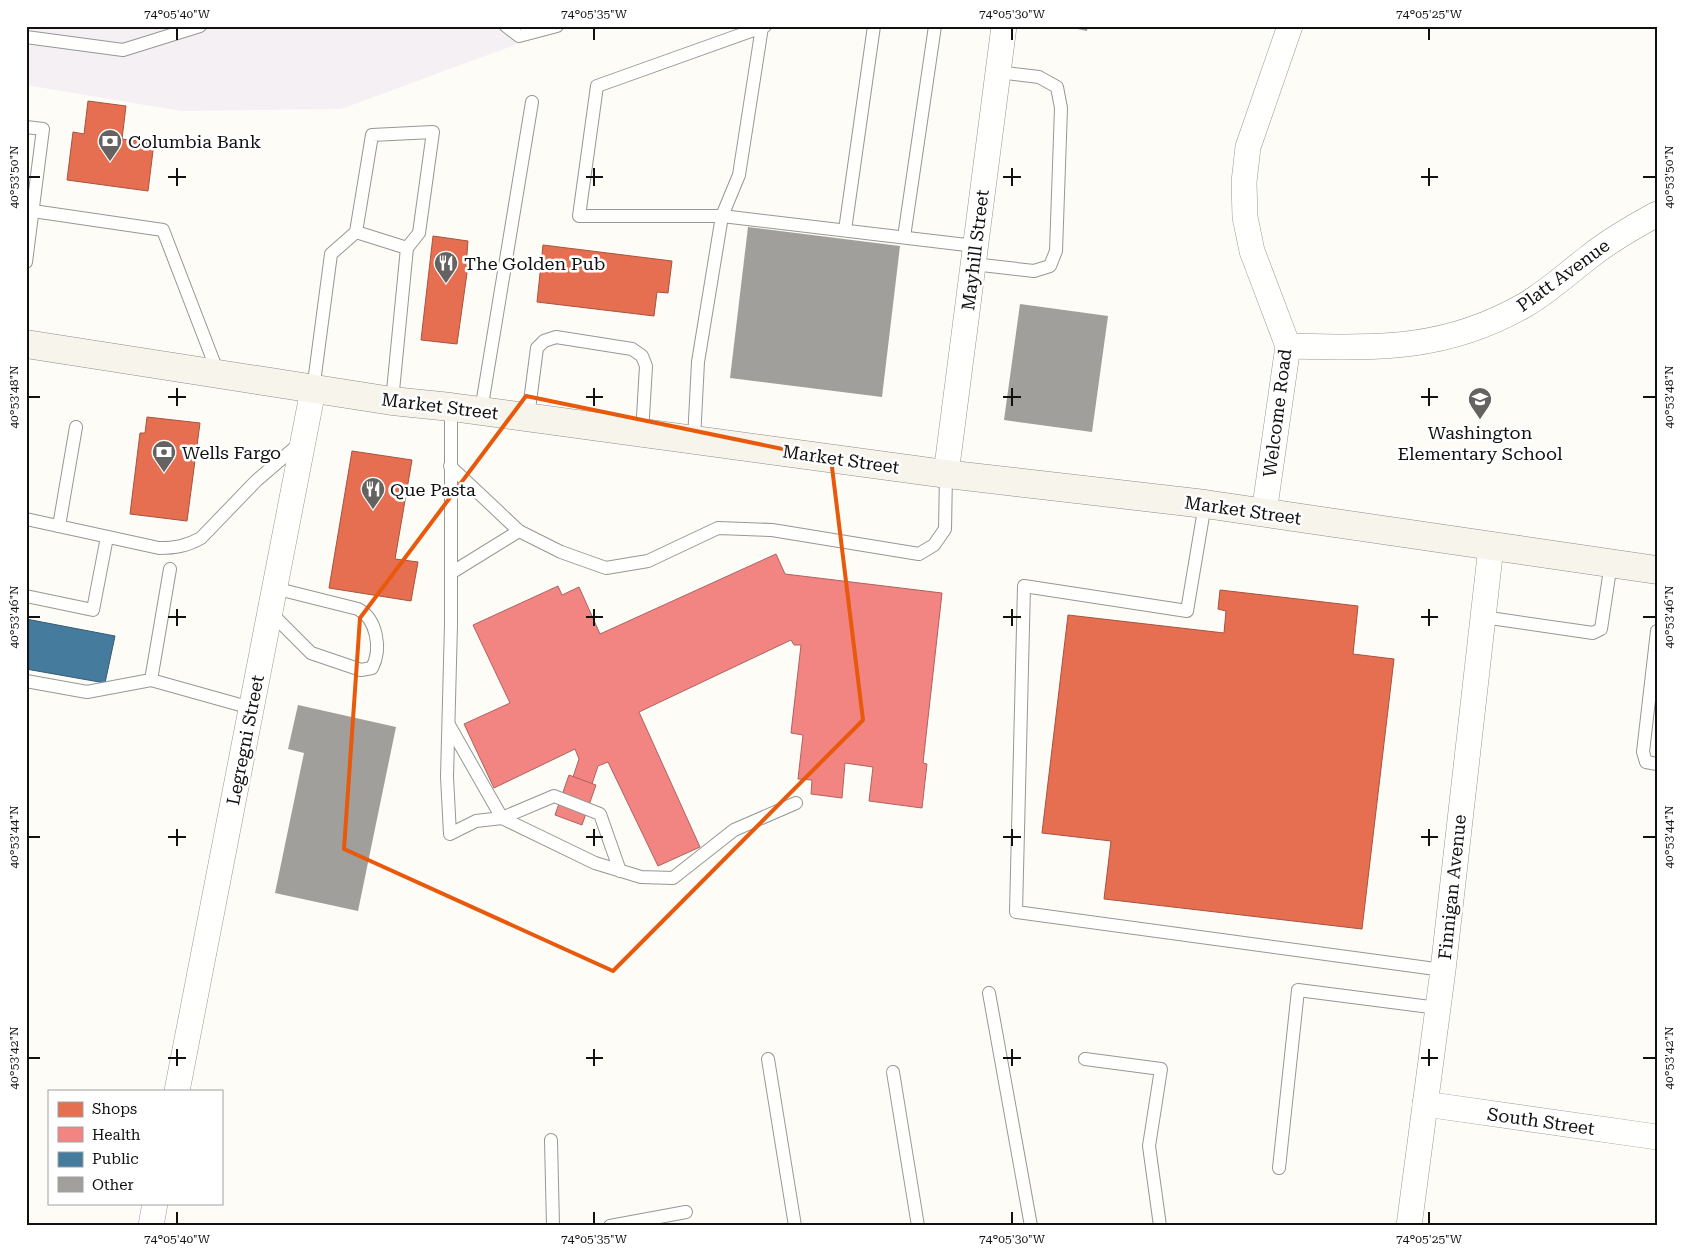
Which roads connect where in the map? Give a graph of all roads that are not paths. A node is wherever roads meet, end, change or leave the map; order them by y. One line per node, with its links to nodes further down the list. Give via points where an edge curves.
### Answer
1 (200, 26): 9 (lane, via 123,50)
2 (506, 26): 3 (lane, via 519,36)
3 (556, 26)
4 (874, 26): 16 (lane)
5 (935, 26): 18 (lane)
6 (1004, 26): 10 (street, Mayhill Street)
7 (1290, 26): 23 (street, Welcome Road, via 1248,147 1244,182 1245,217 1252,251)
8 (763, 27): 15 (lane, via 739,175); 15 (lane, via 597,86 579,216)
9 (26, 37)
10 (998, 72): 20 (street, Mayhill Street); 20 (lane, via 1040,77 1057,87 1061,108 1056,251 1050,266 1034,271)
11 (532, 102): 28 (lane)
12 (26, 127): 13 (lane, via 43,129)
13 (33, 210): 21 (lane); 24 (lane, via 163,230)
14 (1657, 214): 23 (street, Platt Avenue, via 1623,232 1525,305 1484,325 1441,339 1397,347)
15 (722, 216): 16 (lane); 32 (lane, via 698,362)
16 (845, 230): 18 (lane)
17 (356, 232): 19 (lane); 19 (lane, via 372,135 433,132 419,234); 25 (lane, via 331,254)
18 (904, 238): 20 (lane)
19 (407, 248): 26 (lane)
20 (974, 255): 35 (street, Mayhill Street)
21 (26, 262)
22 (26, 344): 24 (main road, Market Street)
23 (1288, 346): 37 (street, Welcome Road)
24 (218, 373): 25 (main road, Market Street)
25 (313, 390): 26 (main road, Market Street); 33 (street, Legregni Street)
26 (392, 401): 27 (main road, Market Street)
27 (451, 407): 28 (main road, Market Street); 34 (lane)
28 (481, 411): 29 (main road, Market Street)
29 (528, 417): 31 (main road, Market Street); 31 (lane, via 537,348 544,341 556,337 632,349 642,356 646,366)
30 (76, 427): 39 (lane)
31 (642, 433): 32 (main road, Market Street)
32 (694, 440): 35 (main road, Market Street)
33 (303, 441): 41 (lane, via 256,481 201,538 190,544 159,548); 48 (street, Legregni Street)
34 (450, 466): 40 (lane); 46 (lane)
35 (946, 474): 36 (main road, Market Street); 40 (lane, via 945,529 934,545 919,554 772,530 718,528 648,561 606,568 561,552)
36 (1205, 504): 37 (main road, Market Street); 59 (lane, via 1187,611 1024,586 1016,912)
37 (1264, 513): 42 (main road, Market Street)
38 (26, 519): 39 (lane)
39 (59, 526): 41 (lane)
40 (518, 531): 46 (lane)
41 (110, 538): 47 (lane, via 93,610)
42 (1491, 547): 43 (main road, Market Street); 49 (street, Finnigan Avenue)
43 (1611, 563): 45 (main road, Market Street); 49 (lane, via 1601,629 1593,633)
44 (170, 569): 51 (lane)
45 (1657, 570)
46 (451, 573): 54 (lane)
47 (26, 596)
48 (272, 600): 48 (lane, via 358,609 366,613 375,626 375,662 372,668 361,670 311,653); 53 (street, Legregni Street)
49 (1483, 617): 59 (street, Finnigan Avenue)
50 (1657, 631): 55 (lane, via 1643,752 1646,762)
51 (151, 680): 52 (lane, via 88,692); 53 (lane)
52 (26, 681)
53 (251, 708): 65 (street, Legregni Street)
54 (449, 725): 57 (lane); 57 (lane, via 450,834 476,821)
55 (1657, 764)
56 (796, 803): 58 (lane, via 734,830 673,878 642,877)
57 (502, 818): 58 (lane, via 595,863); 58 (lane, via 554,796 600,814)
58 (620, 870)
59 (1443, 970): 61 (street, Finnigan Avenue)
60 (989, 993): 77 (lane)
61 (1438, 1008): 66 (street, Finnigan Avenue); 69 (lane, via 1298,990)
62 (768, 1059): 75 (lane)
63 (1085, 1059): 78 (lane, via 1161,1069 1149,1146)
64 (893, 1072): 76 (lane)
65 (177, 1090)
66 (1426, 1104): 67 (street, South Street); 79 (street, Finnigan Avenue)
67 (1657, 1137)
68 (551, 1140): 73 (lane)
69 (1279, 1168)
70 (155, 1204): 72 (street)
71 (686, 1212): 74 (lane)
72 (151, 1226)
73 (553, 1226)
74 (610, 1226)
75 (796, 1226)
76 (918, 1226)
77 (1032, 1226)
78 (1160, 1226)
79 (1409, 1226)

